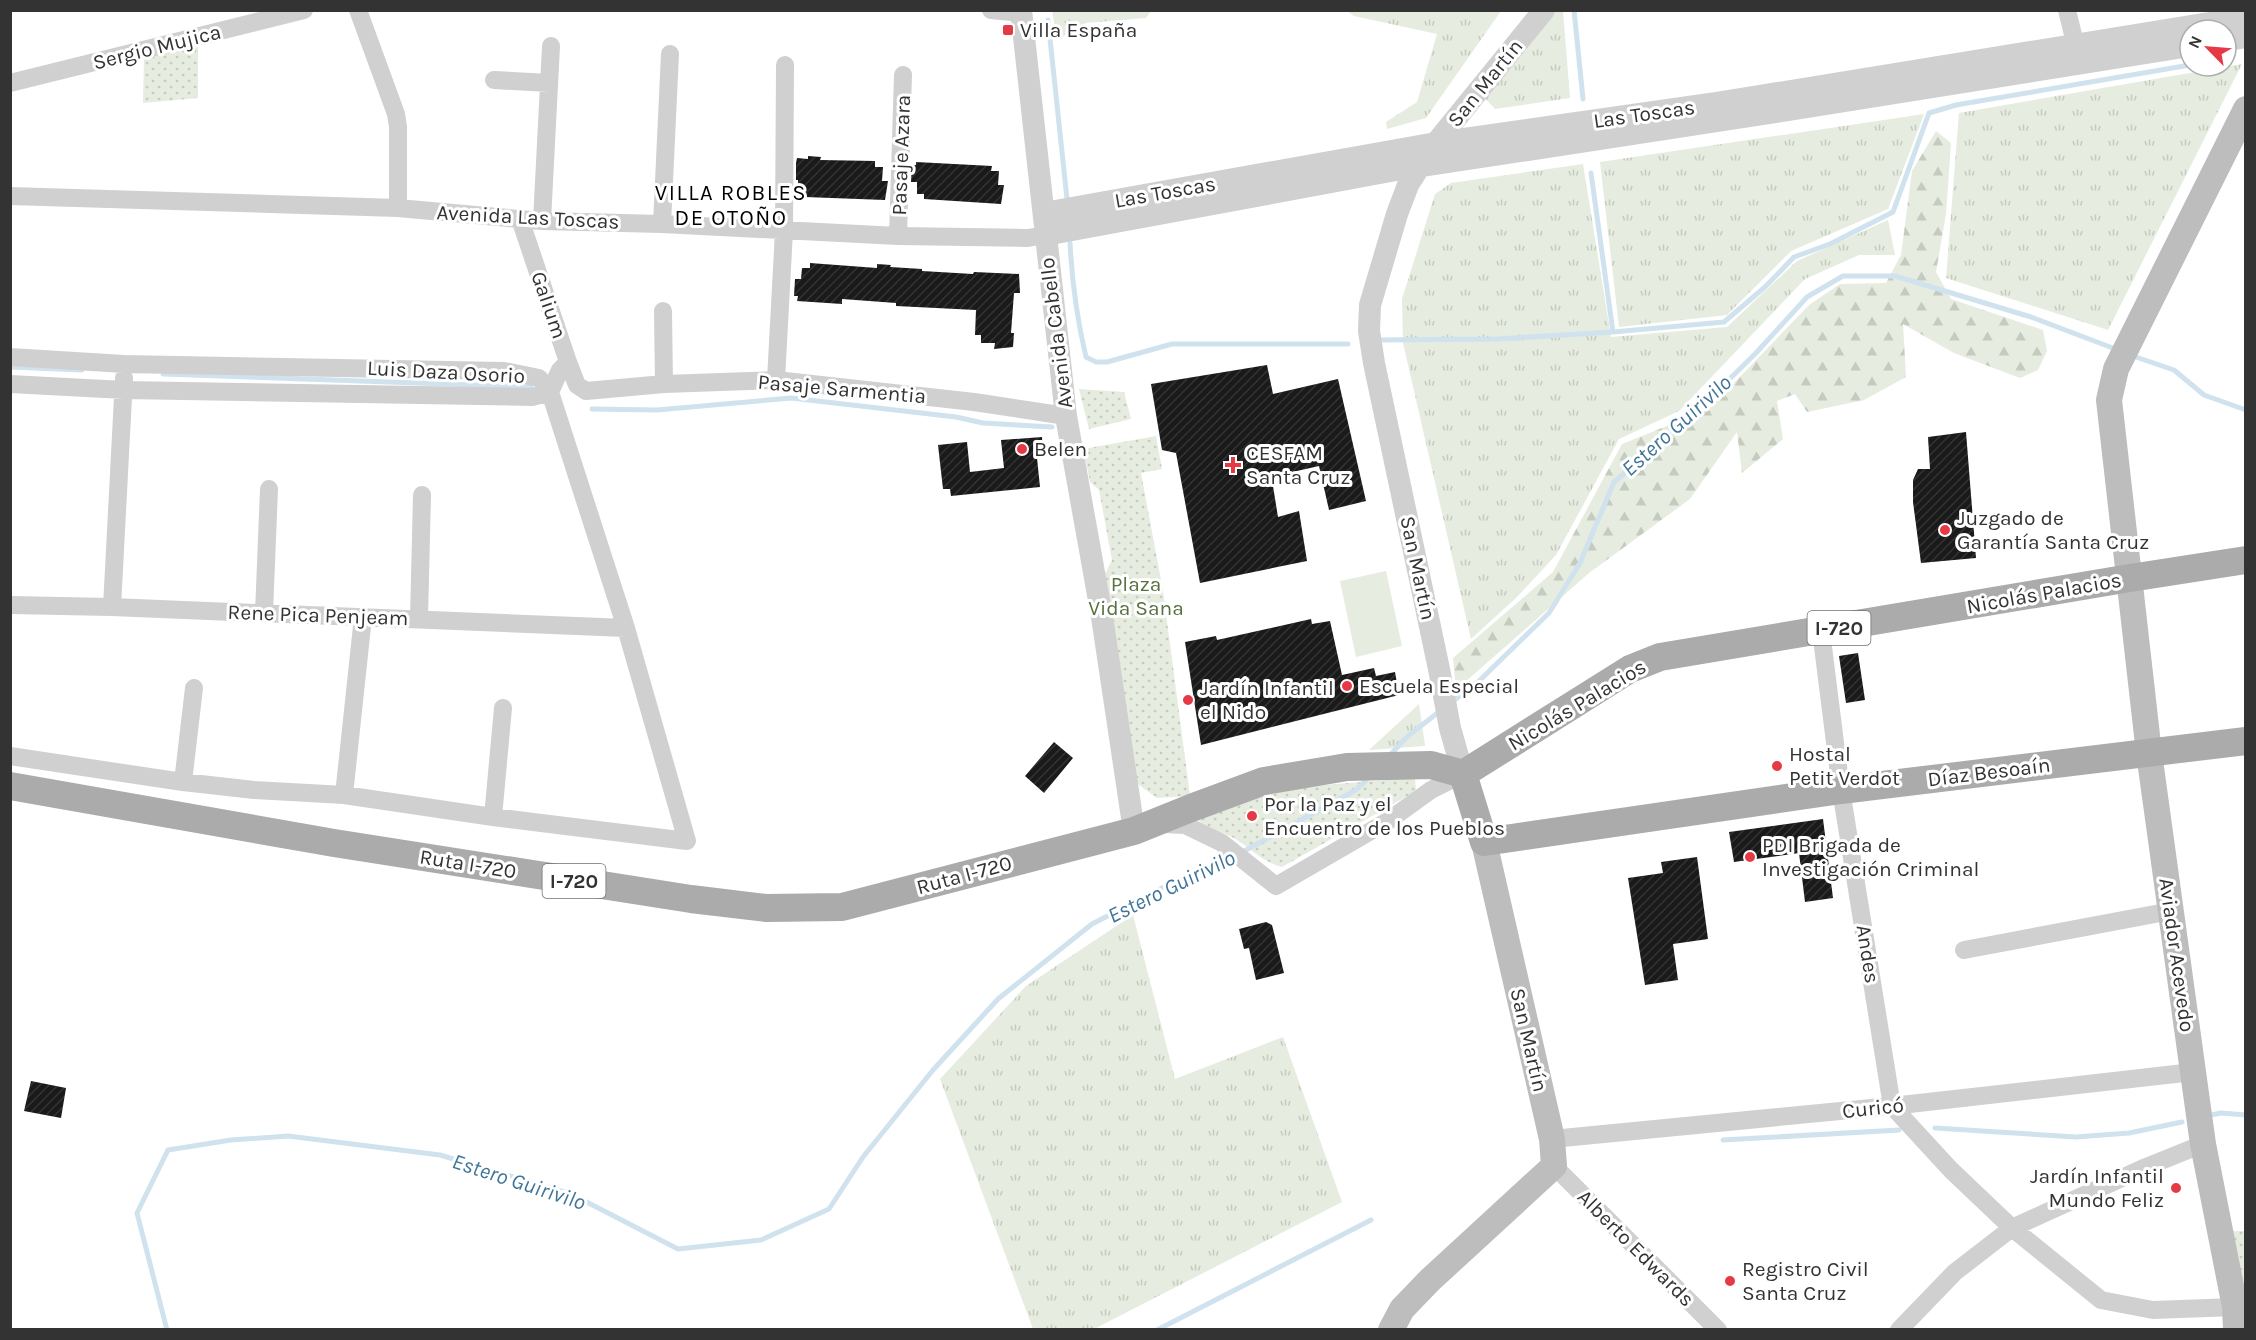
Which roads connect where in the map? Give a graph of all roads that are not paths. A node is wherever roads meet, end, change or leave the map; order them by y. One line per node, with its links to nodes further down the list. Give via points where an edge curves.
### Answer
1 (304, 10): 15 (street, Sergio Mujica)
2 (358, 10): 21 (street, via 396,114)
3 (991, 10): 6 (street)
4 (1544, 10): 18 (street, San Martín)
5 (2067, 10): 8 (street)
6 (1021, 12): 25 (street, Avenida Cabello)
7 (2246, 17): 8 (street, Las Toscas)
8 (2075, 43): 18 (street, Las Toscas, via 1717,103)
9 (551, 46): 16 (street)
10 (2178, 48): 19 (street, Las Toscas)
11 (670, 54): 24 (street)
12 (785, 65): 26 (street)
13 (903, 75): 27 (street, Pasaje Azara)
14 (494, 80): 16 (street)
15 (10, 83)
16 (549, 83): 23 (street)
17 (2246, 109): 42 (main road, Aviador Acevedo, via 2115,369 2109,410)
18 (1436, 143): 19 (street, San Martín); 25 (street, Las Toscas)
19 (1420, 166): 25 (street, Las Toscas); 55 (street, San Martín, via 1397,214 1368,318 1374,363)
20 (10, 196): 21 (street, Avenida Las Toscas)
21 (398, 208): 22 (street, Avenida Las Toscas)
22 (520, 219): 23 (street, Avenida Las Toscas); 30 (street, Galium)
23 (542, 221): 24 (street, Avenida Las Toscas)
24 (662, 224): 26 (street, Avenida Las Toscas)
25 (1044, 224): 27 (street, Avenida Las Toscas, via 1028,238); 38 (street, Avenida Cabello)
26 (784, 231): 27 (street, Avenida Las Toscas); 32 (street)
27 (898, 236)
28 (663, 311): 34 (street)
29 (10, 357): 31 (street, Luis Daza Osorio)
30 (568, 362): 35 (street, Galium); 37 (street)
31 (124, 364): 36 (street); 37 (street, Luis Daza Osorio, via 504,371 539,378)
32 (776, 380): 34 (street, Pasaje Sarmentia); 38 (street, Pasaje Sarmentia)
33 (10, 384): 36 (street, Luis Daza Osorio)
34 (664, 384): 35 (street, Pasaje Sarmentia)
35 (581, 389)
36 (124, 390): 37 (street, Luis Daza Osorio, via 532,397); 44 (street)
37 (550, 392): 48 (street)
38 (1066, 416): 61 (street, Avenida Cabello)
39 (269, 489): 45 (street)
40 (422, 495): 47 (street)
41 (2246, 560): 42 (main road, Nicolás Palacios / I-720)
42 (2130, 578): 49 (main road, Nicolás Palacios / I-720); 53 (main road, Aviador Acevedo)
43 (10, 605): 44 (street, Rene Pica Penjeam)
44 (112, 607): 45 (street, Rene Pica Penjeam)
45 (264, 613): 46 (street, Rene Pica Penjeam)
46 (363, 617): 47 (street, Rene Pica Penjeam); 59 (street)
47 (419, 619): 48 (street, Rene Pica Penjeam)
48 (626, 628): 60 (street, via 687,841)
49 (1821, 632): 55 (main road, Nicolás Palacios / I-720, via 1660,657 1630,669); 58 (street, Andes)
50 (195, 688): 56 (street)
51 (503, 708): 60 (street)
52 (2246, 741): 53 (main road, Díaz Besoaín)
53 (2149, 753): 58 (main road, Díaz Besoaín); 63 (main road, Aviador Acevedo)
54 (10, 756): 56 (street)
55 (1462, 774): 61 (main road, I-720, via 1431,765 1347,767 1264,781); 61 (street, via 1276,886 1222,843 1185,825); 62 (main road, San Martín)
56 (183, 782): 59 (street)
57 (10, 786): 61 (main road, Ruta I-720 / I-720, via 345,845 766,908 842,907)
58 (1842, 790): 62 (main road, Díaz Besoaín); 66 (street, Andes)
59 (344, 795): 60 (street)
60 (493, 817)
61 (1144, 827)
62 (1484, 842): 67 (main road, San Martín)
63 (2171, 911): 64 (street); 65 (main road, Aviador Acevedo)
64 (1964, 950)
65 (2193, 1072): 66 (street, Curicó); 68 (main road, Aviador Acevedo)
66 (1892, 1106): 67 (street, Curicó); 70 (street)
67 (1552, 1138): 69 (main road, San Martín)
68 (2203, 1144): 70 (street); 71 (main road, Aviador Acevedo)
69 (1554, 1166): 72 (main road, via 1430,1280 1402,1309); 73 (street, Alberto Edwards)
70 (2012, 1228): 71 (street, via 2101,1300 2153,1310); 74 (street, via 1955,1272)
71 (2239, 1314)
72 (1391, 1329)
73 (1718, 1329)
74 (1899, 1329)

